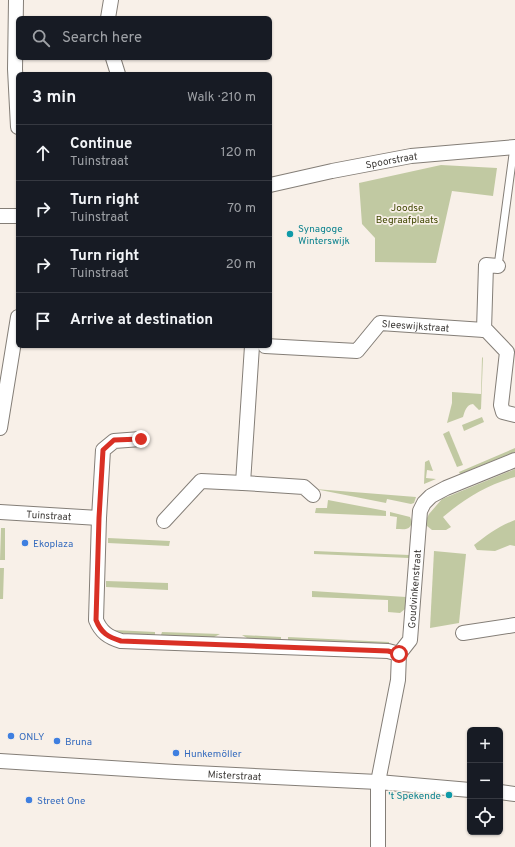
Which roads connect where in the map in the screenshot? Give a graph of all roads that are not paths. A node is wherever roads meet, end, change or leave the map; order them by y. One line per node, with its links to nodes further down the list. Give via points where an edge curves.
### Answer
1 (16, 0): 6 (street)
2 (111, 0): 3 (street)
3 (108, 16)
4 (114, 60): 5 (street)
5 (117, 72)
6 (16, 88)
7 (514, 147): 8 (street, Spoorstraat, via 411,156); 11 (lane)
8 (272, 185)
9 (0, 216): 10 (street)
10 (16, 216)
11 (498, 266): 13 (street, via 486,265)
12 (16, 328): 18 (street)
13 (484, 330): 14 (street, Sleeswijkstraat, via 380,323 356,351); 16 (street)
14 (272, 346)
15 (252, 348): 21 (street)
16 (511, 353): 17 (street, via 501,405 503,412)
17 (515, 415)
18 (0, 428)
19 (141, 439): 24 (street, via 114,440 103,450)
20 (515, 460): 28 (street, Goudvinkenstraat, via 446,488 424,503 420,512 410,640)
21 (243, 484): 22 (street, via 304,487); 25 (street, via 201,481)
22 (313, 495)
23 (0, 512): 24 (street, Tuinstraat)
24 (99, 518): 28 (street, via 96,620 99,628 111,638 121,641 388,651)
25 (164, 521)
26 (515, 625): 27 (street)
27 (463, 632)
28 (399, 654): 30 (street, via 398,680)
29 (0, 761): 30 (street, Misterstraat)
30 (378, 782): 31 (street, Misterstraat); 34 (street)
31 (467, 790)
32 (503, 792): 33 (street)
33 (515, 794)
34 (378, 847)

